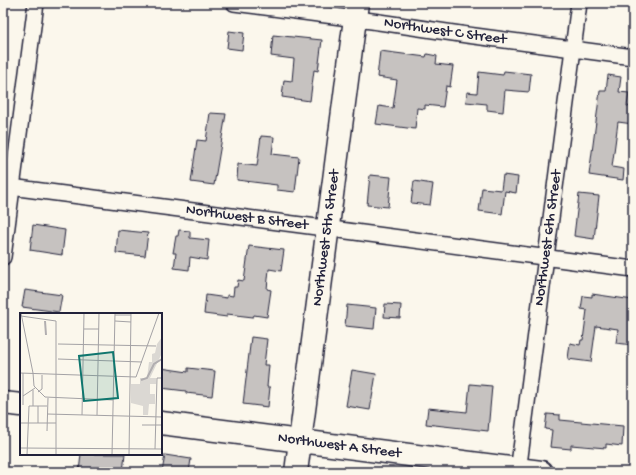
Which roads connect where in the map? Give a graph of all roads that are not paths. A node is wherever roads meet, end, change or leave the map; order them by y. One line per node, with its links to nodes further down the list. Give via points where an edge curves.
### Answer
1 (36, 3): 7 (street)
2 (234, 3): 4 (street, Northwest C Street)
3 (579, 3): 5 (street, Northwest 6th Street)
4 (356, 11): 5 (street, Northwest C Street, via 467,35); 8 (street, Northwest 5th Street)
5 (573, 50): 6 (street, Northwest C Street); 10 (street, Northwest 6th Street)
6 (633, 57)
7 (8, 187): 8 (street, Northwest B Street); 9 (street)
8 (327, 229): 10 (street, Northwest B Street); 15 (street, Northwest 5th Street)
9 (3, 257)
10 (546, 258): 11 (street, Northwest B Street); 16 (street, Northwest 6th Street)
11 (633, 269)
12 (3, 403): 13 (street)
13 (20, 405)
14 (162, 423): 15 (street, Northwest A Street)
15 (300, 440): 16 (street, Northwest A Street); 17 (street, Northwest 5th Street)
16 (518, 470): 18 (street, Northwest A Street)
17 (296, 472)
18 (542, 472)

